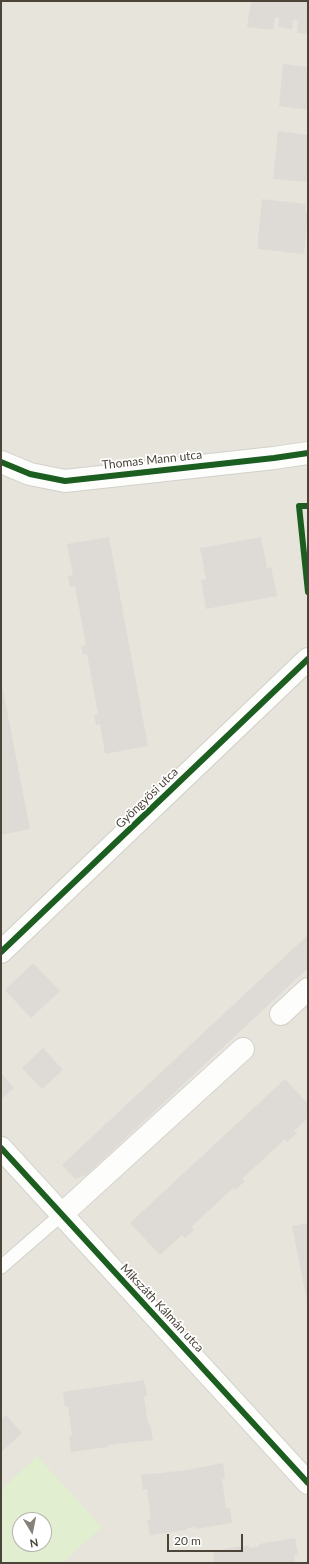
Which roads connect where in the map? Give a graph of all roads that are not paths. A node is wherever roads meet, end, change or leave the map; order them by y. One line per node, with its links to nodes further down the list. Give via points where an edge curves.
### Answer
1 (308, 452): 2 (street, Thomas Mann utca, via 274,458 65,480 30,474)
2 (1, 462)
3 (308, 659): 4 (street, Gyöngyösi utca)
4 (1, 952)
5 (308, 988): 6 (street)
6 (281, 1014)
7 (243, 1049): 9 (street)
8 (1, 1148): 9 (street, Mikszáth Kálmán utca)
9 (61, 1215): 10 (lane); 11 (street, Mikszáth Kálmán utca)
10 (1, 1266)
11 (308, 1483)

